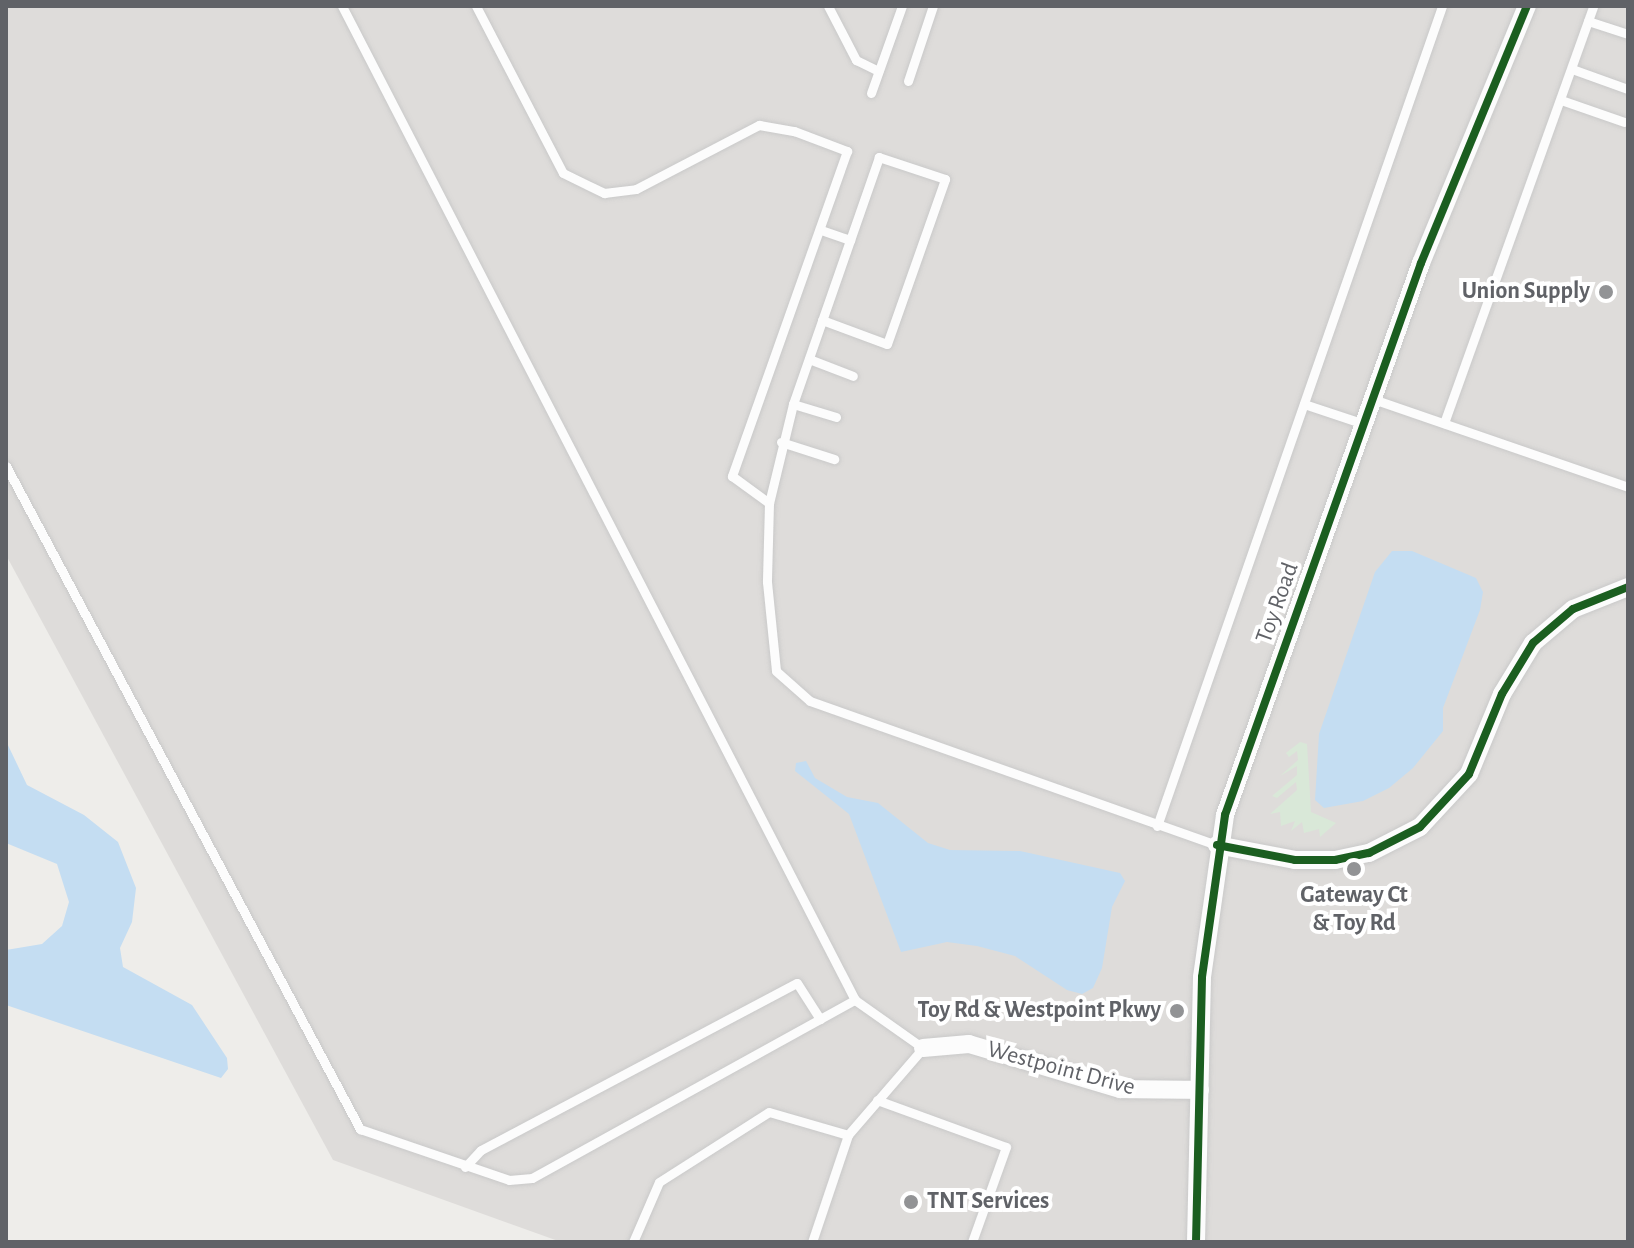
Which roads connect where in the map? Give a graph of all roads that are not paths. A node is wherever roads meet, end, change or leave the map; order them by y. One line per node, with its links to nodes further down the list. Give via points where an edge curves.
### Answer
1 (342, 6): 37 (lane)
2 (476, 6): 18 (lane, via 563,173 604,193 621,193 743,131 776,126 847,151)
3 (828, 6): 12 (lane, via 856,60)
4 (902, 6): 12 (lane)
5 (933, 6): 13 (lane)
6 (1442, 6): 25 (lane)
7 (1527, 6): 23 (street, Toy Road, via 1490,106 1442,208)
8 (1593, 6): 9 (lane)
9 (1588, 21): 10 (lane); 11 (lane)
10 (1628, 34)
11 (1572, 69): 14 (lane); 16 (lane)
12 (879, 71): 15 (lane)
13 (908, 81)
14 (1628, 89)
15 (871, 93)
16 (1561, 100): 17 (lane); 27 (lane)
17 (1624, 122)
18 (821, 230): 19 (lane); 33 (lane, via 732,476)
19 (850, 240): 20 (lane); 20 (lane, via 879,157 945,179 887,344)
20 (822, 320): 21 (lane)
21 (809, 359): 22 (lane); 24 (lane)
22 (853, 376)
23 (1373, 399): 27 (lane); 28 (street, Toy Road)
24 (793, 404): 26 (lane); 29 (lane)
25 (1304, 404): 28 (lane); 35 (lane)
26 (836, 417)
27 (1444, 423): 32 (lane)
28 (1364, 424): 36 (street, Toy Road)
29 (781, 442): 30 (lane); 33 (lane)
30 (834, 459)
31 (6, 466): 43 (lane, via 360,1129)
32 (1628, 487)
33 (769, 503): 35 (lane, via 772,657 791,689 822,706)
34 (1628, 587): 36 (street, via 1573,609 1533,643 1502,694 1469,774 1420,827 1369,853 1335,860 1286,859)
35 (1157, 826): 36 (lane)
36 (1217, 845): 40 (street, Toy Road, via 1202,977)
37 (855, 1000): 38 (lane); 39 (lane)
38 (820, 1019): 43 (lane, via 532,1178 509,1180); 43 (lane, via 797,983 481,1150)
39 (923, 1048): 40 (street, Westpoint Drive, via 969,1044 1120,1089); 41 (lane)
40 (1200, 1090): 47 (street, Toy Road)
41 (877, 1100): 42 (lane); 46 (lane, via 1006,1147)
42 (848, 1135): 44 (lane, via 769,1112 659,1182); 45 (lane)
43 (465, 1167)
44 (633, 1242)
45 (812, 1242)
46 (972, 1242)
47 (1196, 1242)

